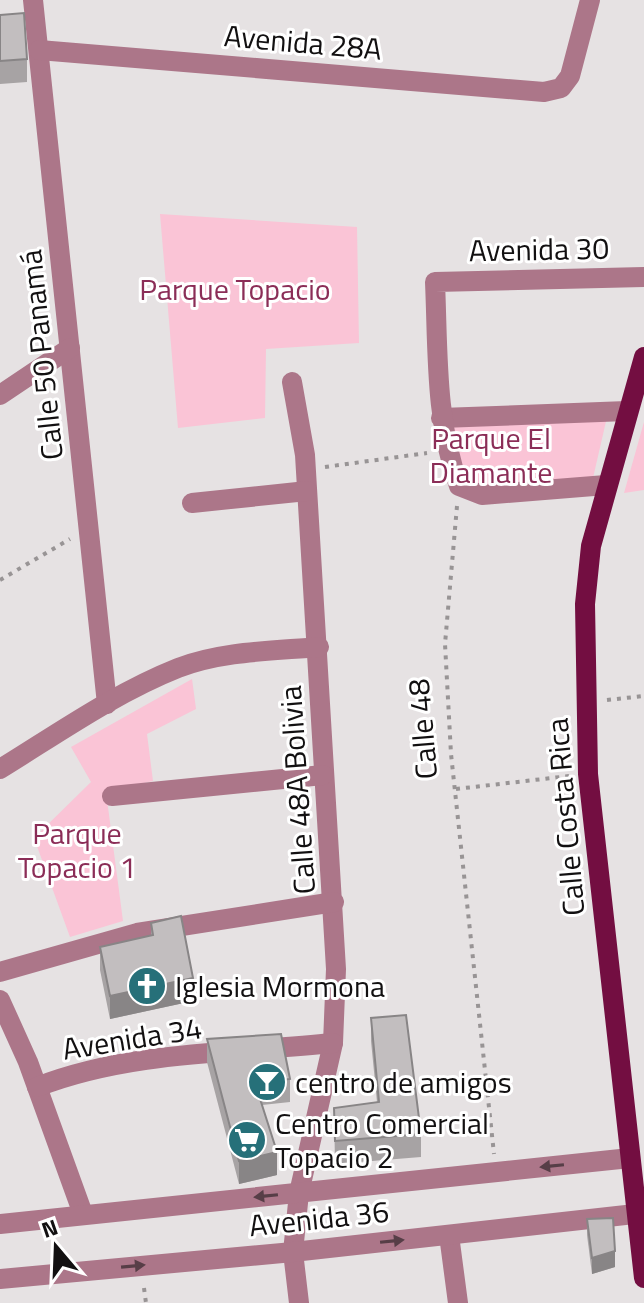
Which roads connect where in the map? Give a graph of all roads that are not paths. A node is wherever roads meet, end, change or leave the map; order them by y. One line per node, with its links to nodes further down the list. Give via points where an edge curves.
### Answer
1 (33, 0): 3 (street, Calle 50 Panamá)
2 (590, 0): 3 (street, Avenida 28A, via 570,76 561,88 544,92)
3 (39, 50): 5 (street, Calle 50 Panamá)
4 (644, 277): 10 (street, Avenida 30, via 435,282)
5 (70, 348): 8 (street); 15 (street, Calle 50 Panamá)
6 (644, 357): 9 (main road, Calle Costa Rica)
7 (292, 382): 12 (street, Calle 48A Bolivia)
8 (0, 395)
9 (627, 411): 10 (street); 11 (main road, Calle Costa Rica)
10 (441, 418): 11 (street, via 459,486 482,495)
11 (606, 485): 24 (main road, Calle Costa Rica, via 591,546 585,604 585,702 588,774)
12 (307, 491): 13 (street); 14 (street, Calle 48A Bolivia)
13 (192, 503)
14 (319, 647): 15 (street, via 230,655 179,668); 17 (street, Calle 48A Bolivia)
15 (107, 704): 16 (street)
16 (0, 769)
17 (323, 775): 18 (street); 19 (street, Calle 48A Bolivia)
18 (112, 796)
19 (334, 902): 20 (street, via 137,933); 22 (street, Calle 48A Bolivia)
20 (0, 972)
21 (0, 1000): 23 (street)
22 (333, 1043): 23 (street, Avenida 34, via 119,1064); 25 (street, Calle 48A Bolivia)
23 (37, 1087): 27 (street)
24 (630, 1158): 25 (street, Avenida 36, one-way to 25); 26 (main road, Calle Costa Rica)
25 (299, 1193): 27 (street, Avenida 36, one-way to 27); 30 (street, Calle 48A Bolivia)
26 (640, 1213): 29 (street, Avenida 36); 31 (main road, Calle Costa Rica)
27 (83, 1214): 28 (street, Avenida 36)
28 (0, 1224)
29 (449, 1235): 30 (street, Avenida 36, one-way to 29); 34 (street)
30 (293, 1252): 32 (street, Avenida 36, one-way to 30); 33 (street, Calle 48A Bolivia)
31 (644, 1278)
32 (0, 1279)
33 (299, 1303)
34 (458, 1303)

